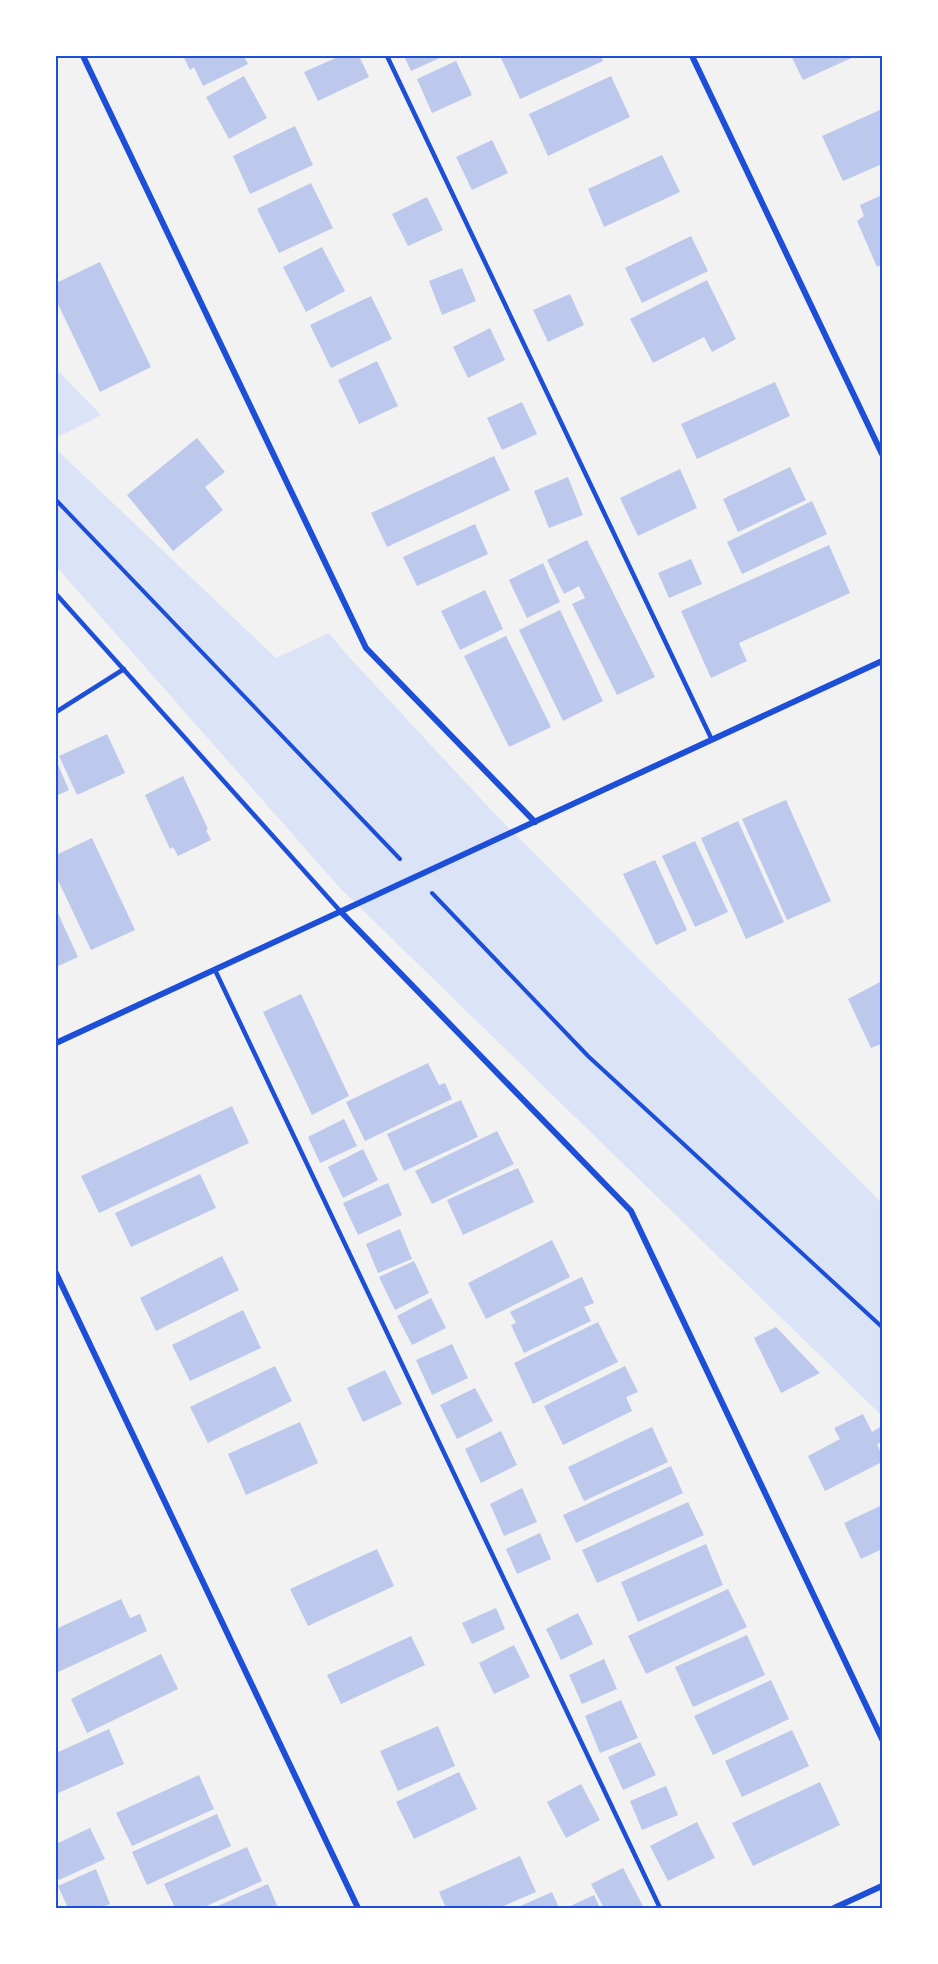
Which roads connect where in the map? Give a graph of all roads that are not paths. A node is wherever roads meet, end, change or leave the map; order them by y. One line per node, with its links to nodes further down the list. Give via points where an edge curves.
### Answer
1 (83, 56): 10 (street, via 366,648)
2 (387, 56): 9 (lane)
3 (692, 56): 4 (street)
4 (882, 454)
5 (56, 594): 7 (lane)
6 (882, 661): 9 (street)
7 (124, 669): 8 (lane); 11 (lane)
8 (56, 712)
9 (712, 740): 10 (street)
10 (535, 822): 11 (street)
11 (340, 912): 12 (street); 15 (street, via 631,1211)
12 (215, 970): 13 (street); 18 (lane)
13 (56, 1043)
14 (56, 1273): 17 (street)
15 (882, 1739)
16 (882, 1886): 19 (street)
17 (358, 1908)
18 (660, 1908)
19 (834, 1908)

